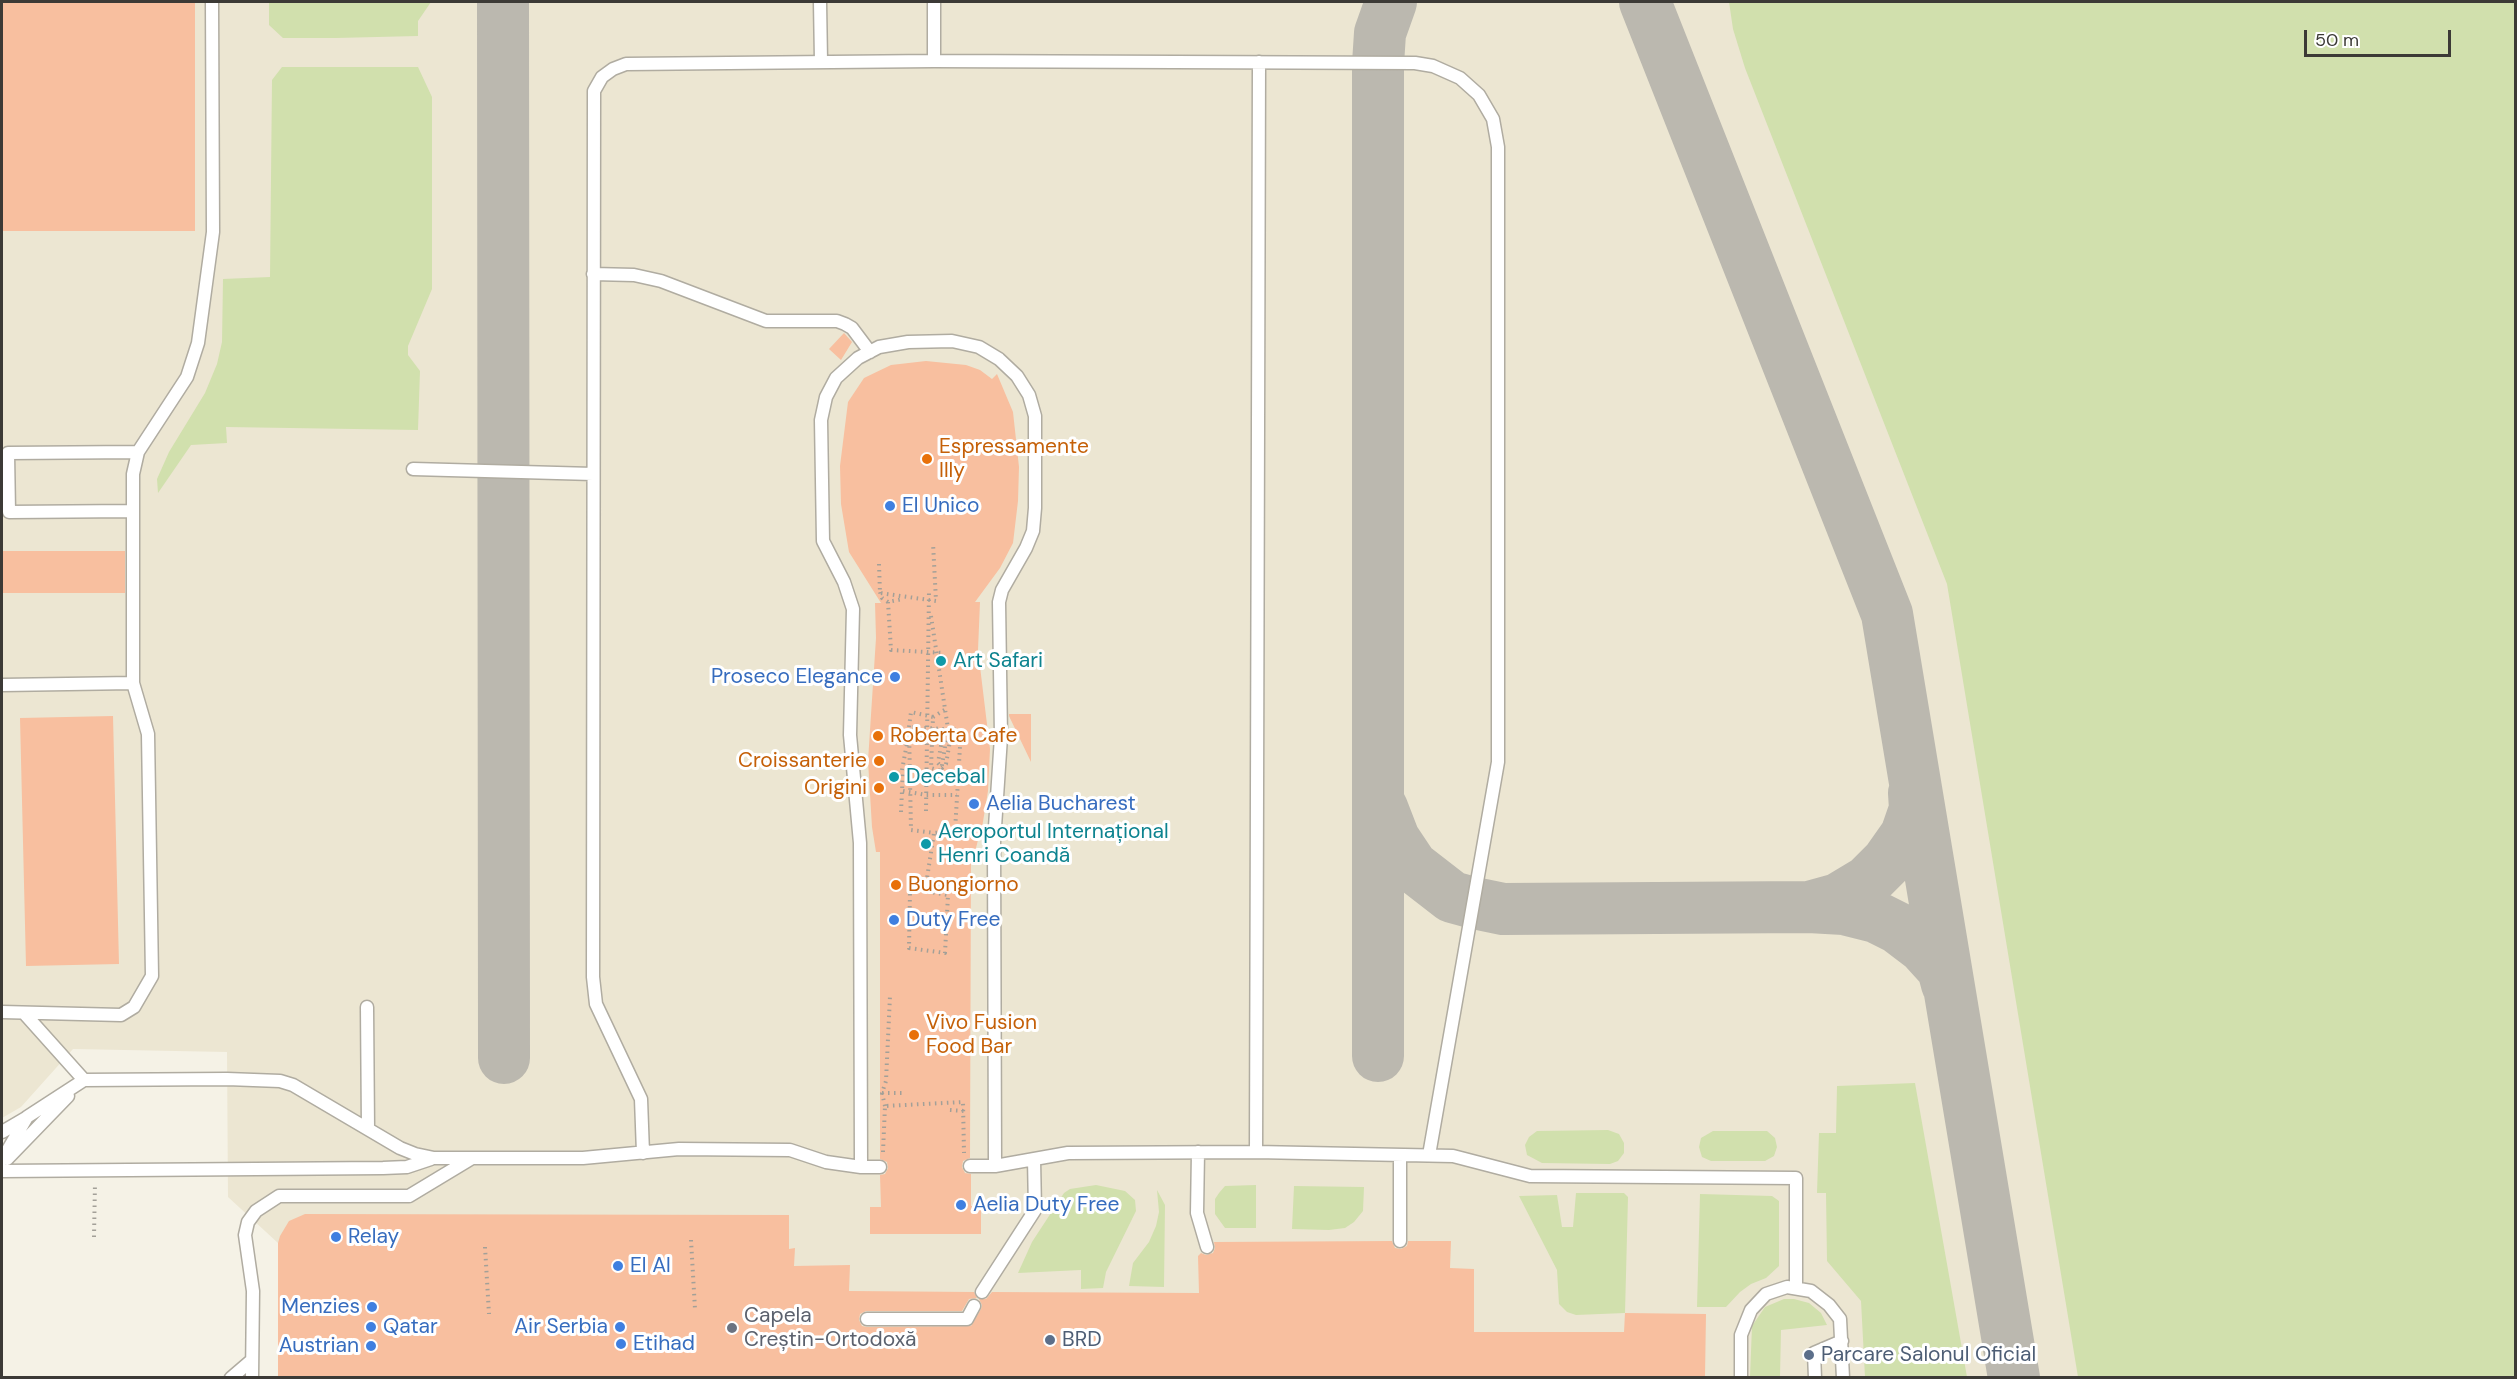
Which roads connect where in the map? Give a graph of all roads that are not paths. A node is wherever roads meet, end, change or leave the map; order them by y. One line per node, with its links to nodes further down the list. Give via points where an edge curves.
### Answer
1 (212, 2): 9 (lane, via 213,232 198,343 187,377)
2 (820, 2): 4 (lane)
3 (934, 2): 5 (lane)
4 (821, 61): 5 (lane); 7 (lane, via 635,64 613,69 602,77 594,91 593,107)
5 (934, 61): 6 (lane)
6 (1259, 62): 23 (lane); 26 (lane, via 1433,66 1460,78 1479,95 1497,133 1498,762)
7 (593, 274): 8 (lane, via 634,275 661,281 766,321 837,321 852,328); 11 (lane)
8 (870, 352): 33 (lane, via 908,342 952,341 979,347 1017,376 1029,395 1035,416 1033,531 999,602 1001,737 994,842); 34 (lane, via 836,378 826,397 821,420 823,541 853,609 850,735 860,843)
9 (138, 452): 12 (lane); 12 (lane, via 9,453 9,512)
10 (413, 469): 11 (lane)
11 (593, 474): 24 (lane, via 593,977 596,1004 641,1099)
12 (132, 511): 13 (lane)
13 (133, 683): 14 (lane); 17 (lane, via 148,734 152,975 134,1007 121,1015)
14 (2, 685)
15 (367, 1007): 20 (lane)
16 (2, 1012): 17 (lane)
17 (24, 1013): 18 (lane)
18 (84, 1080): 19 (lane); 20 (lane, via 280,1081); 31 (lane)
19 (27, 1118): 21 (lane); 30 (lane)
20 (368, 1129): 27 (lane, via 400,1148)
21 (2, 1132)
22 (1198, 1152): 23 (lane); 29 (lane, via 1068,1153); 38 (lane, via 1197,1213)
23 (1256, 1152): 25 (lane)
24 (643, 1154): 28 (lane); 34 (lane, via 679,1149 790,1150)
25 (1400, 1155): 26 (lane); 37 (lane)
26 (1429, 1155): 39 (lane, via 1453,1156 1530,1176 1796,1178)
27 (434, 1158): 28 (lane); 36 (lane, via 407,1167 382,1168)
28 (473, 1158): 44 (lane, via 409,1196 279,1196 256,1211 245,1235 252,1291)
29 (1034, 1159): 33 (lane); 40 (lane, via 1035,1210)
30 (2, 1160)
31 (2, 1164)
32 (967, 1164): 33 (lane)
33 (995, 1166)
34 (861, 1167): 35 (lane)
35 (880, 1167)
36 (2, 1171)
37 (1400, 1241)
38 (1207, 1247)
39 (1796, 1288): 43 (lane, via 1811,1291 1829,1305 1840,1319); 47 (lane, via 1766,1294 1750,1310 1741,1335)
40 (982, 1292)
41 (975, 1305): 42 (lane, via 967,1319)
42 (867, 1319)
43 (1842, 1341): 48 (lane, via 1814,1353); 49 (lane)
44 (252, 1360): 45 (lane); 46 (lane)
45 (231, 1377)
46 (252, 1377)
47 (1742, 1377)
48 (1815, 1377)
49 (1843, 1377)

